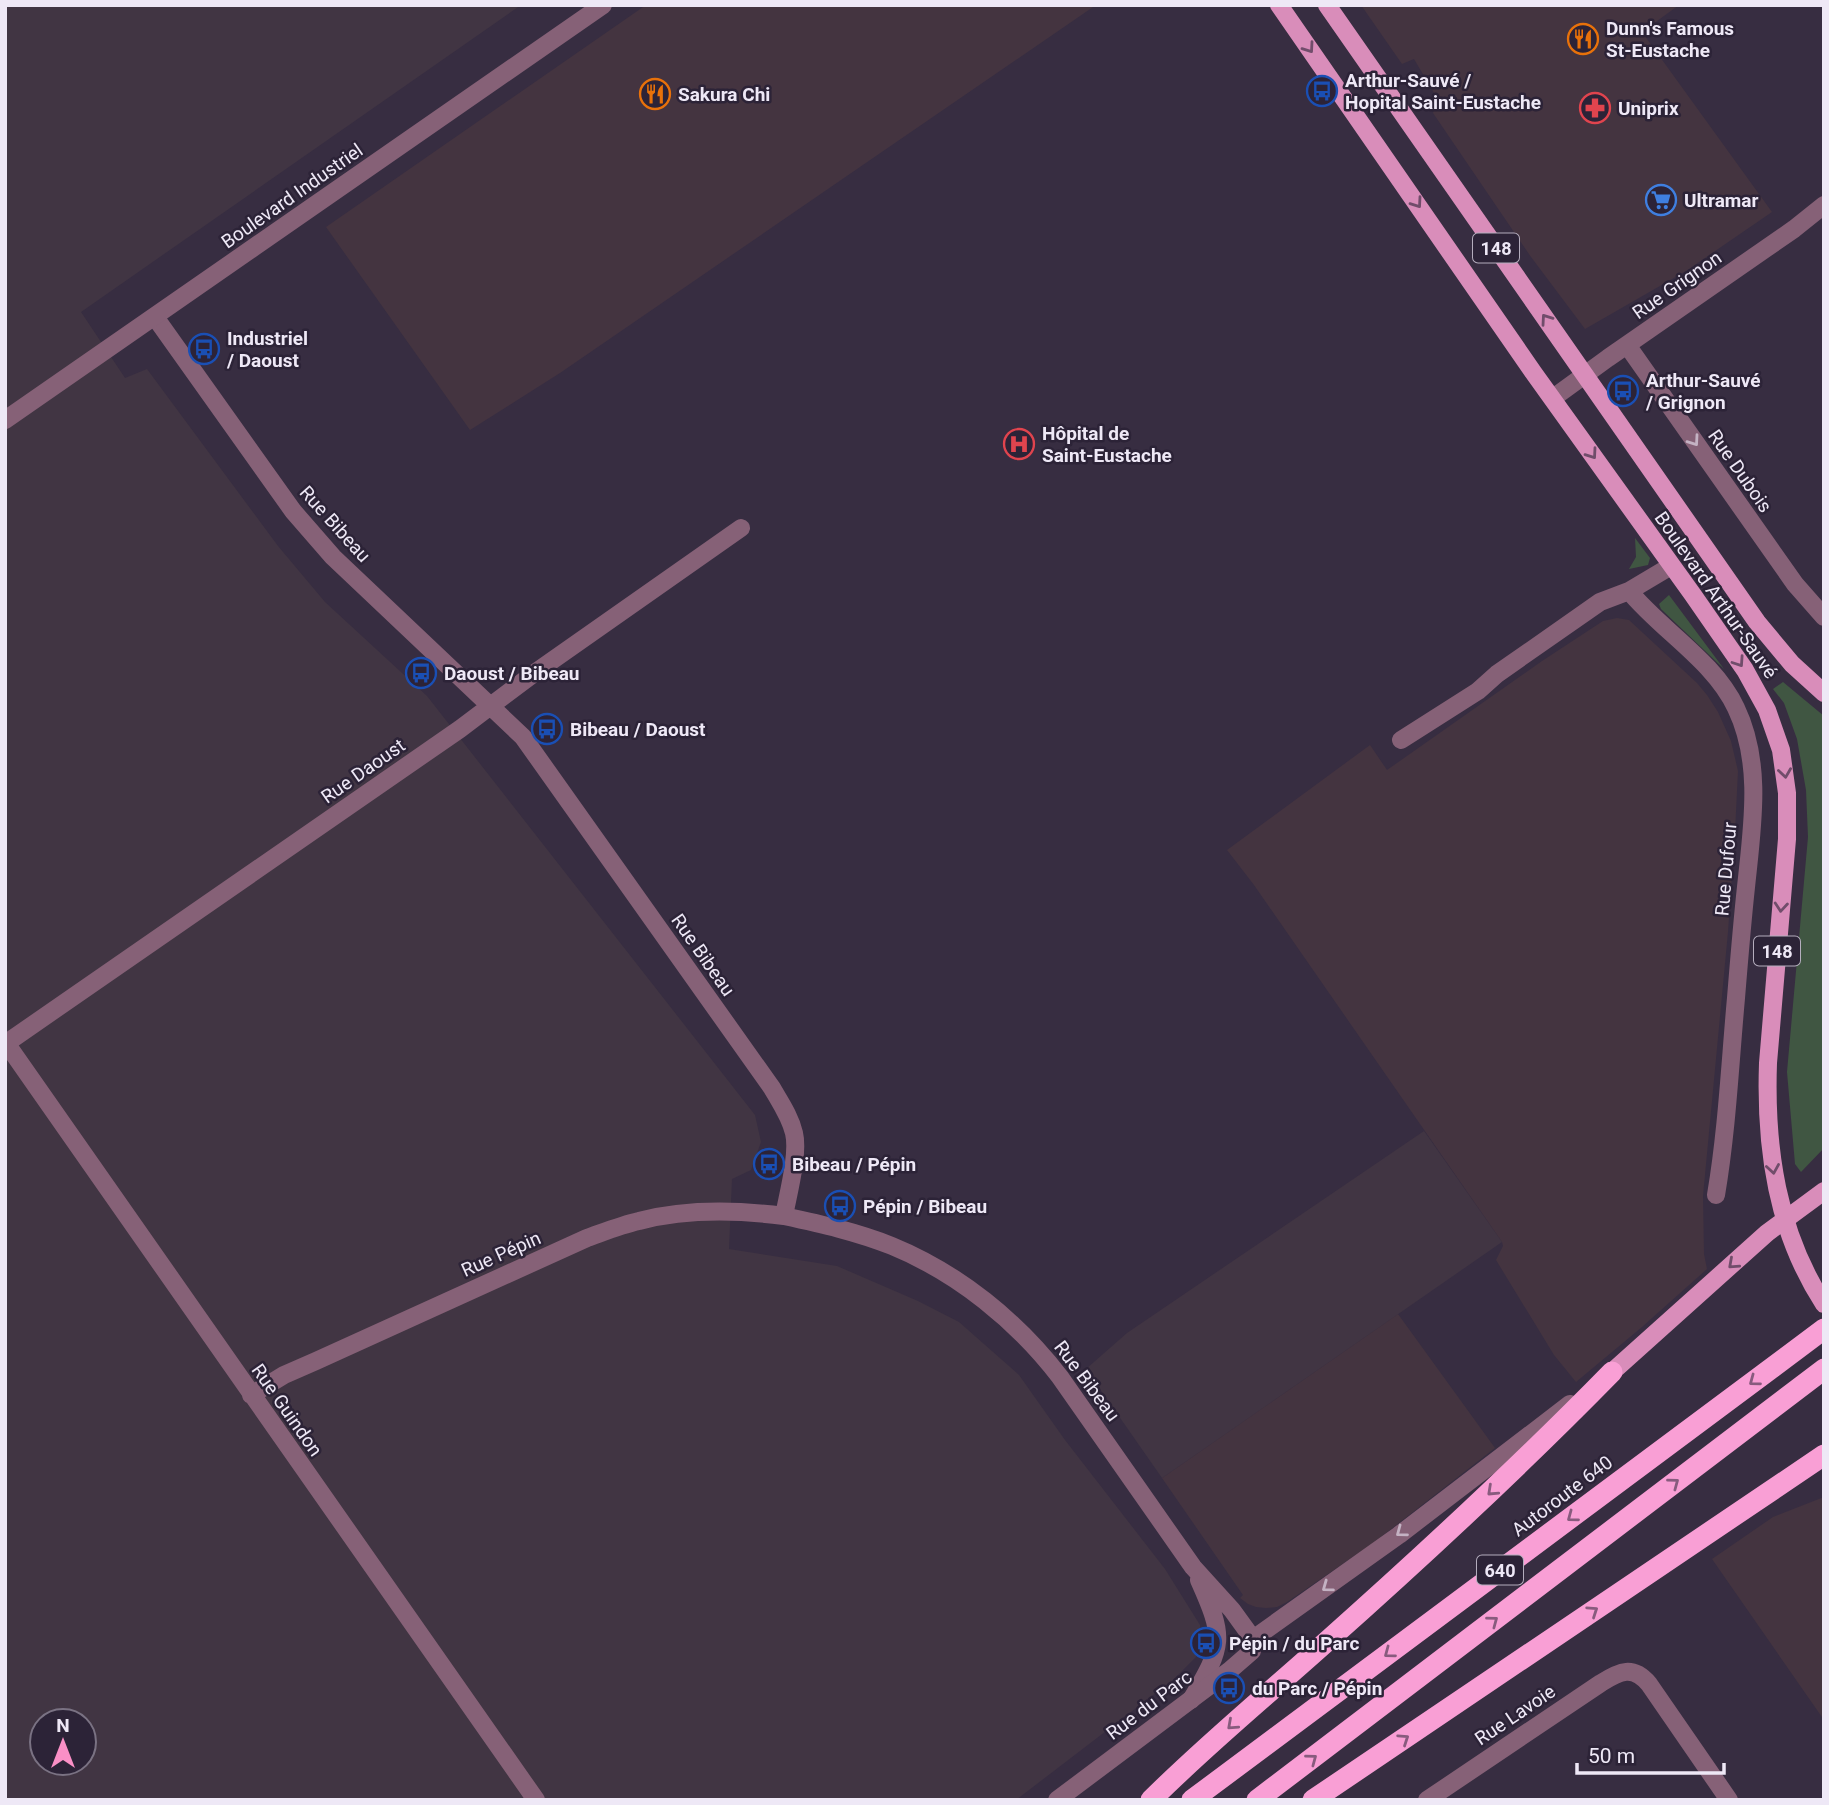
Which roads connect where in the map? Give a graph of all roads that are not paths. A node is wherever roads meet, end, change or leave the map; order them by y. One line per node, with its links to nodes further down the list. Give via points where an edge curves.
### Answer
1 (603, 5): 5 (street, Boulevard Industriel)
2 (1279, 5): 8 (main road, Boulevard Arthur-Sauvé / 148, one-way to 8)
3 (1327, 5): 7 (main road, Boulevard Arthur-Sauvé / 148, one-way to 3)
4 (1824, 205): 6 (street, Rue Grignon)
5 (155, 317): 9 (street, Boulevard Industriel); 15 (street, Rue Bibeau, via 312,534)
6 (1627, 345): 7 (street, Rue Grignon); 13 (street, Rue Dubois, one-way to 13, via 1788,575)
7 (1586, 374): 8 (street, Rue Grignon); 14 (main road, Boulevard Arthur-Sauvé / 148, via 1757,622)
8 (1553, 398): 11 (main road, Boulevard Arthur-Sauvé / 148, one-way to 11)
9 (5, 420)
10 (741, 528): 15 (street, Rue Daoust)
11 (1671, 566): 12 (street); 21 (main road, Boulevard Arthur-Sauvé / 148, one-way to 21, via 1760,696 1784,765 1787,831 1767,1100 1770,1150)
12 (1629, 591): 16 (street, via 1601,602); 19 (street, Rue Dufour, via 1715,676 1736,708 1751,752 1750,841)
13 (1824, 617)
14 (1824, 693)
15 (490, 706): 17 (street, Rue Daoust); 20 (street, Rue Bibeau, via 523,737 786,1112 795,1144)
16 (1401, 740)
17 (6, 1043): 26 (street, Rue Guindon)
18 (1824, 1191): 21 (main road)
19 (1716, 1195)
20 (784, 1216): 26 (street, Rue Pépin, via 680,1214 638,1221 587,1238); 28 (street, Rue Bibeau, via 841,1229 905,1252 953,1279 1008,1321 1060,1377)
21 (1785, 1219): 22 (main road, Boulevard Arthur-Sauvé / 148); 25 (main road, one-way to 25)
22 (1824, 1304)
23 (1816, 1334): 34 (highway, Autoroute 640 / 640, one-way to 34)
24 (1824, 1369): 35 (highway, 640, one-way to 24)
25 (1612, 1372): 29 (street, Rue du Parc, one-way to 29, via 1399,1535); 33 (highway, one-way to 33, via 1457,1524)
26 (251, 1395): 31 (street, Rue Guindon)
27 (1824, 1455): 36 (highway, one-way to 27)
28 (1193, 1567): 29 (street, Rue Bibeau); 30 (street, Rue Bibeau, via 1212,1611 1218,1639 1212,1662)
29 (1253, 1639): 30 (street, Rue du Parc, via 1249,1654)
30 (1190, 1701): 32 (street, Rue du Parc)
31 (536, 1800)
32 (1057, 1800)
33 (1151, 1800)
34 (1192, 1800)
35 (1257, 1800)
36 (1313, 1800)
37 (1427, 1800): 38 (street, Rue Lavoie, via 1601,1683 1630,1671 1649,1684)
38 (1729, 1800)

